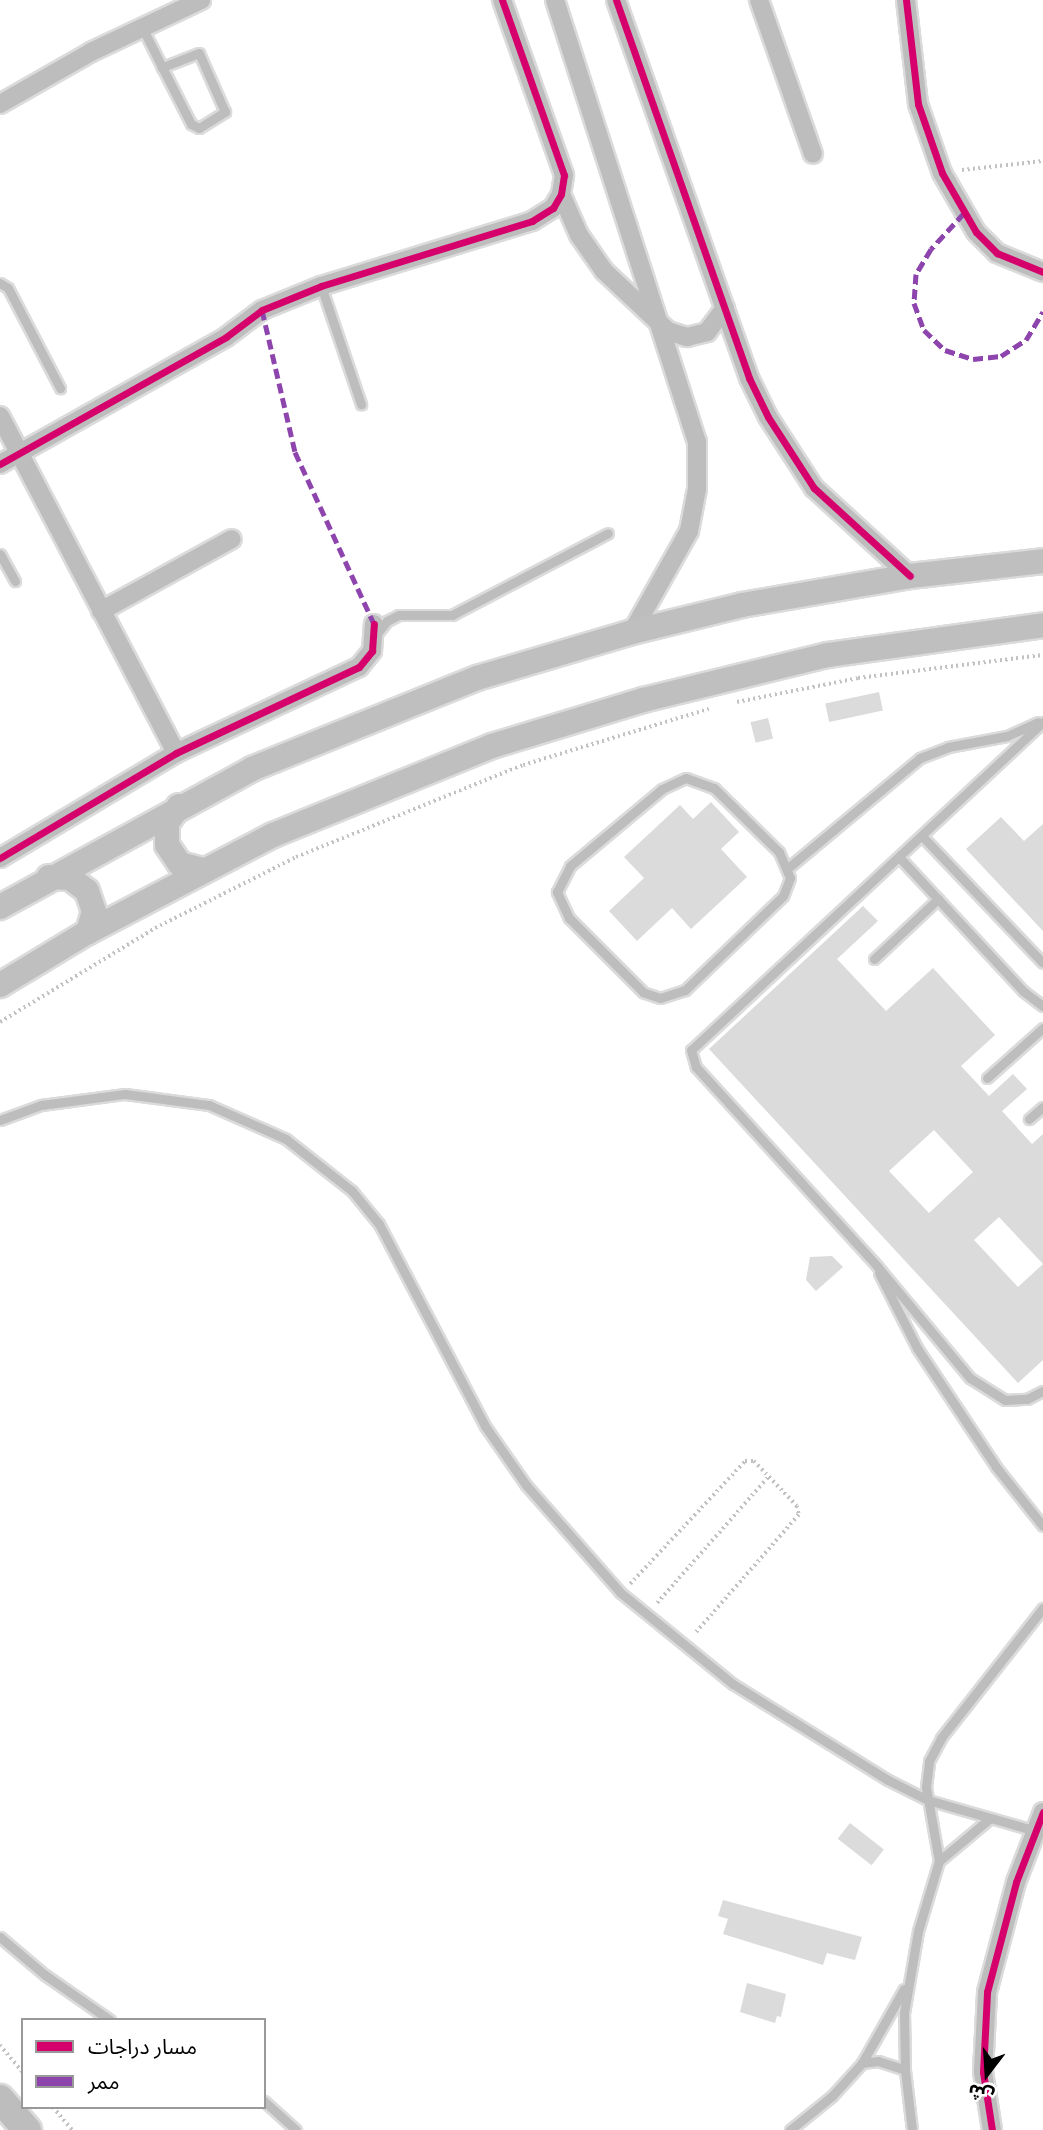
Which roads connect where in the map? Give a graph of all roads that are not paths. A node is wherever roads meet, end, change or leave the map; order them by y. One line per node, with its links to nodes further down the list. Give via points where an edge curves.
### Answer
1 (201, 0): 7 (street)
2 (502, 0): 11 (street, via 561,165)
3 (555, 0): 16 (street)
4 (616, 0): 15 (street)
5 (759, 0): 10 (street)
6 (906, 0): 12 (street, via 918,104 942,173 976,232 997,253)
7 (142, 27): 8 (lane); 9 (street)
8 (162, 67): 8 (lane, via 191,124 199,128 225,112 199,53)
9 (0, 104)
10 (813, 154)
11 (561, 194): 14 (street, via 553,208 531,221); 16 (street, via 579,235 604,271)
12 (1043, 272)
13 (0, 283): 17 (lane, via 8,288)
14 (321, 286): 18 (lane); 20 (street, via 262,310 226,337)
15 (725, 308): 16 (street, via 715,325 698,335 677,336); 26 (street, via 749,378 788,451 814,488)
16 (660, 325): 31 (street, via 697,442 697,489 689,531)
17 (60, 388)
18 (361, 404)
19 (0, 416): 20 (street)
20 (19, 454): 21 (street); 28 (street)
21 (0, 464)
22 (608, 533): 30 (lane, via 452,615 399,615)
23 (232, 539): 28 (street)
24 (0, 554): 27 (lane)
25 (1043, 561): 26 (main road)
26 (910, 576): 31 (main road, via 753,603)
27 (15, 581)
28 (100, 611): 33 (street)
29 (1043, 625): 39 (main road, via 828,655 643,699 418,774)
30 (375, 630): 33 (street, via 372,651 359,667)
31 (632, 632): 34 (main road, via 401,706)
32 (1043, 721): 35 (lane); 38 (lane, via 1007,736 948,747 920,758)
33 (176, 753): 37 (street)
34 (180, 805): 39 (main road, via 167,823 167,845 180,864); 40 (main road)
35 (922, 836): 36 (lane); 45 (lane)
36 (899, 857): 41 (lane); 53 (lane, via 691,1050 696,1067)
37 (0, 858)
38 (788, 868): 38 (lane, via 783,896 685,990 669,998 643,992 558,902 558,882 570,866 662,789 686,778 714,788 779,852)
39 (202, 870): 43 (main road)
40 (49, 877): 42 (main road); 43 (main road, via 70,878 88,891 94,911)
41 (938, 899): 44 (lane); 47 (lane, via 1023,992)
42 (0, 907)
43 (88, 932): 46 (main road)
44 (874, 959)
45 (1043, 963)
46 (0, 985)
47 (1043, 1006)
48 (1043, 1028): 49 (lane)
49 (987, 1078)
50 (1043, 1107): 51 (lane)
51 (1029, 1119)
52 (0, 1120): 57 (lane, via 83,1097 167,1097 248,1119 321,1163 379,1224 449,1363 526,1485 621,1593 684,1647 783,1717)
53 (877, 1266): 54 (lane, via 959,1366 983,1388 1015,1400); 55 (lane, via 916,1348 996,1467)
54 (1043, 1391)
55 (1043, 1526)
56 (1043, 1608): 57 (lane, via 934,1749 927,1774)
57 (928, 1800): 59 (lane); 61 (lane, via 937,1830)
58 (1043, 1812): 60 (street)
59 (989, 1819): 60 (lane); 61 (lane)
60 (1035, 1831): 73 (street, via 995,1951 987,1992 983,2072)
61 (939, 1861): 63 (lane)
62 (0, 1937): 64 (lane)
63 (908, 1980): 65 (lane); 66 (lane)
64 (107, 2018)
65 (862, 2063): 66 (lane, via 878,2061); 71 (lane, via 832,2096)
66 (905, 2070): 72 (lane)
67 (0, 2099): 69 (main road)
68 (266, 2103): 70 (lane)
69 (27, 2130)
70 (296, 2130)
71 (790, 2130)
72 (912, 2130)
73 (992, 2130)

